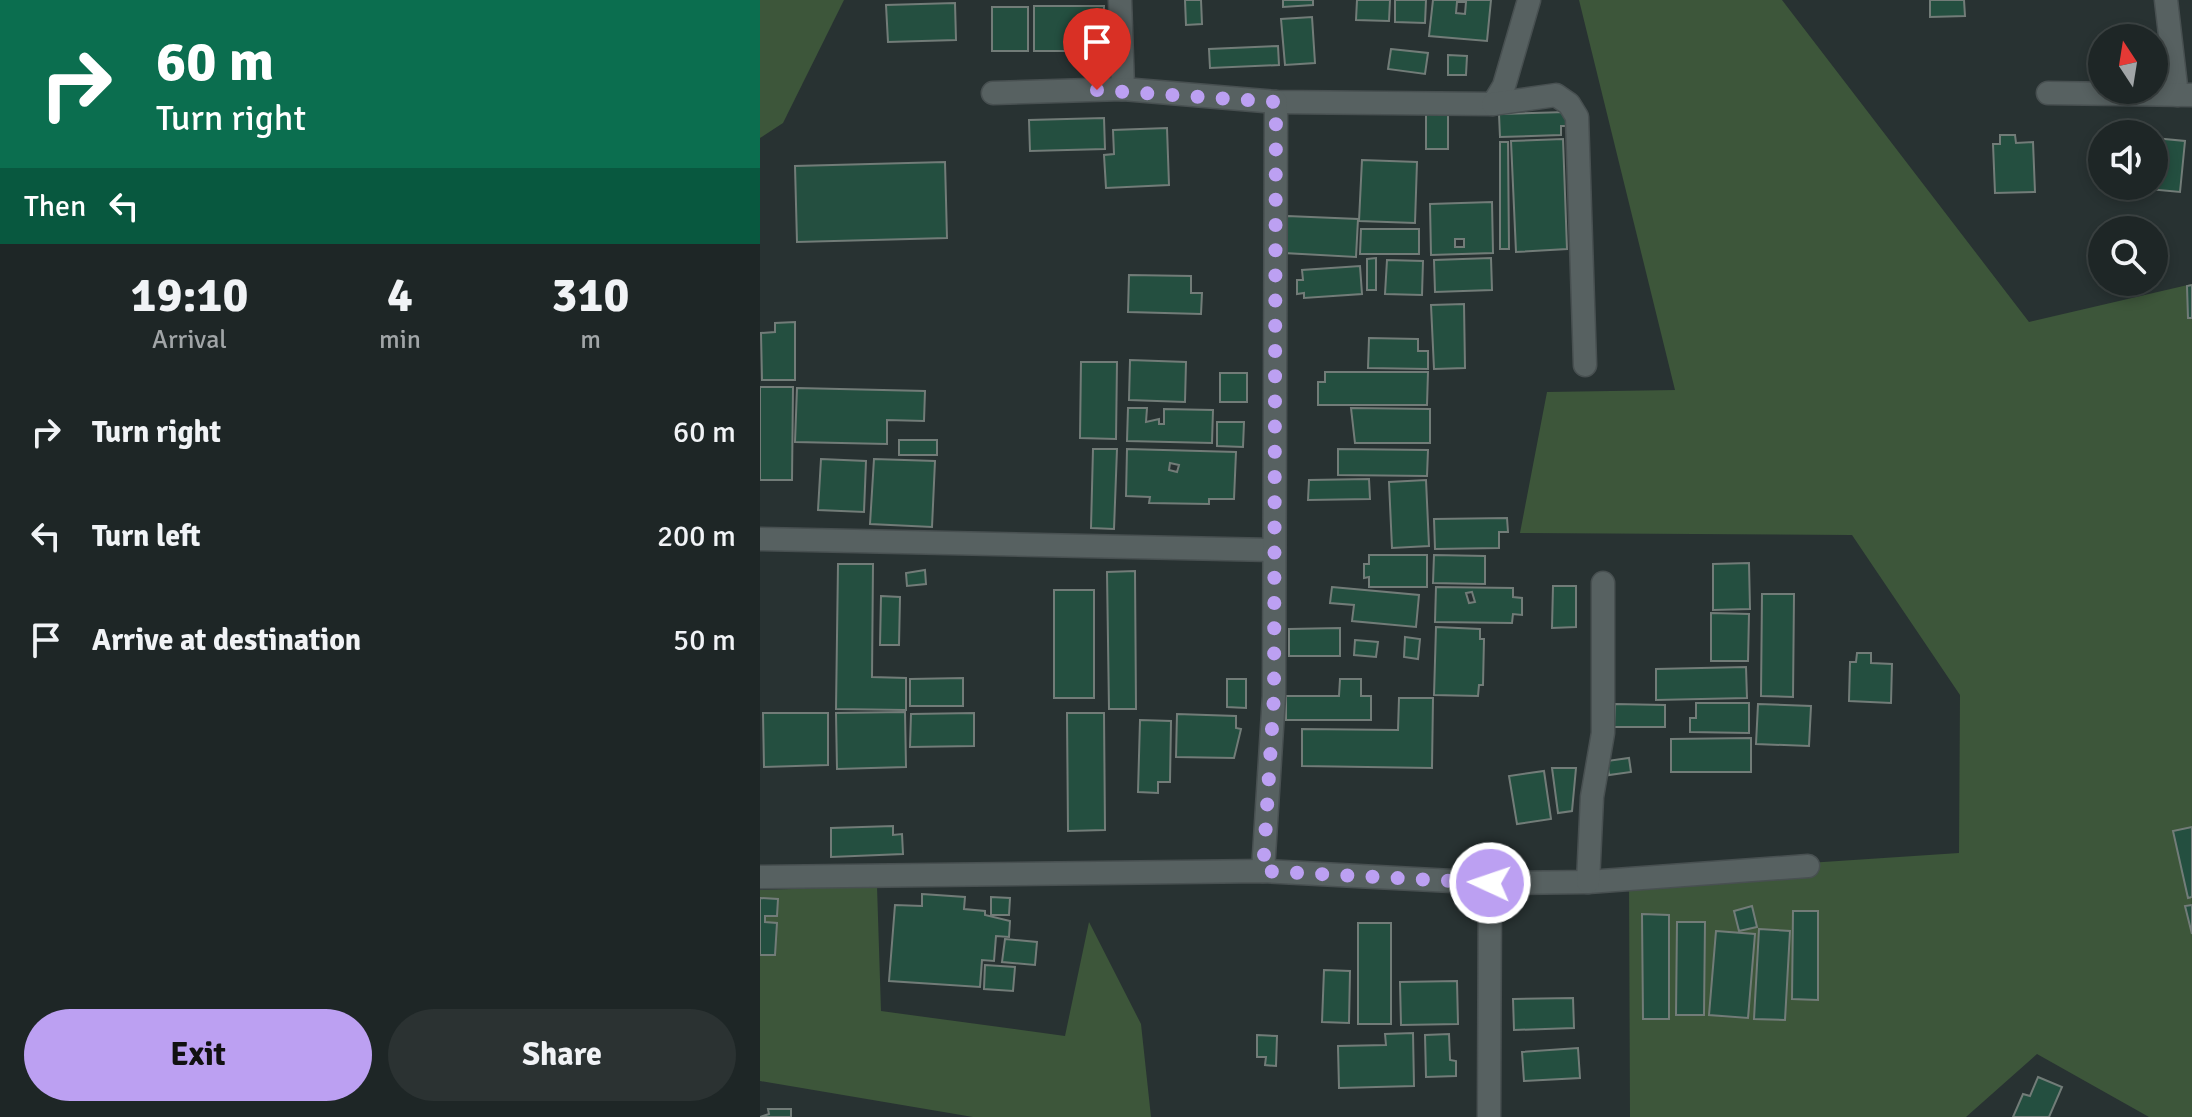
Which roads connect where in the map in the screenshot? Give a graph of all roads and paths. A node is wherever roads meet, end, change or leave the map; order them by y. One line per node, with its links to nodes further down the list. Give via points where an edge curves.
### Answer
1 (1120, 0): 4 (street)
2 (1529, 0): 9 (street, via 1504,86)
3 (2166, 0): 7 (street)
4 (1123, 89): 5 (street); 8 (street)
5 (993, 93)
6 (2048, 93): 7 (street)
7 (2185, 95)
8 (1276, 102): 9 (street); 12 (street)
9 (1493, 104): 10 (street, via 1556,95 1577,117)
10 (1585, 365)
11 (760, 539): 12 (street)
12 (1274, 550): 15 (street, via 1274,696)
13 (1603, 583): 17 (street, via 1603,733 1592,797)
14 (1808, 866): 17 (street)
15 (1263, 871): 16 (street); 18 (street)
16 (760, 877)
17 (1588, 882): 18 (street)
18 (1490, 883): 19 (street)
19 (1489, 1117)

